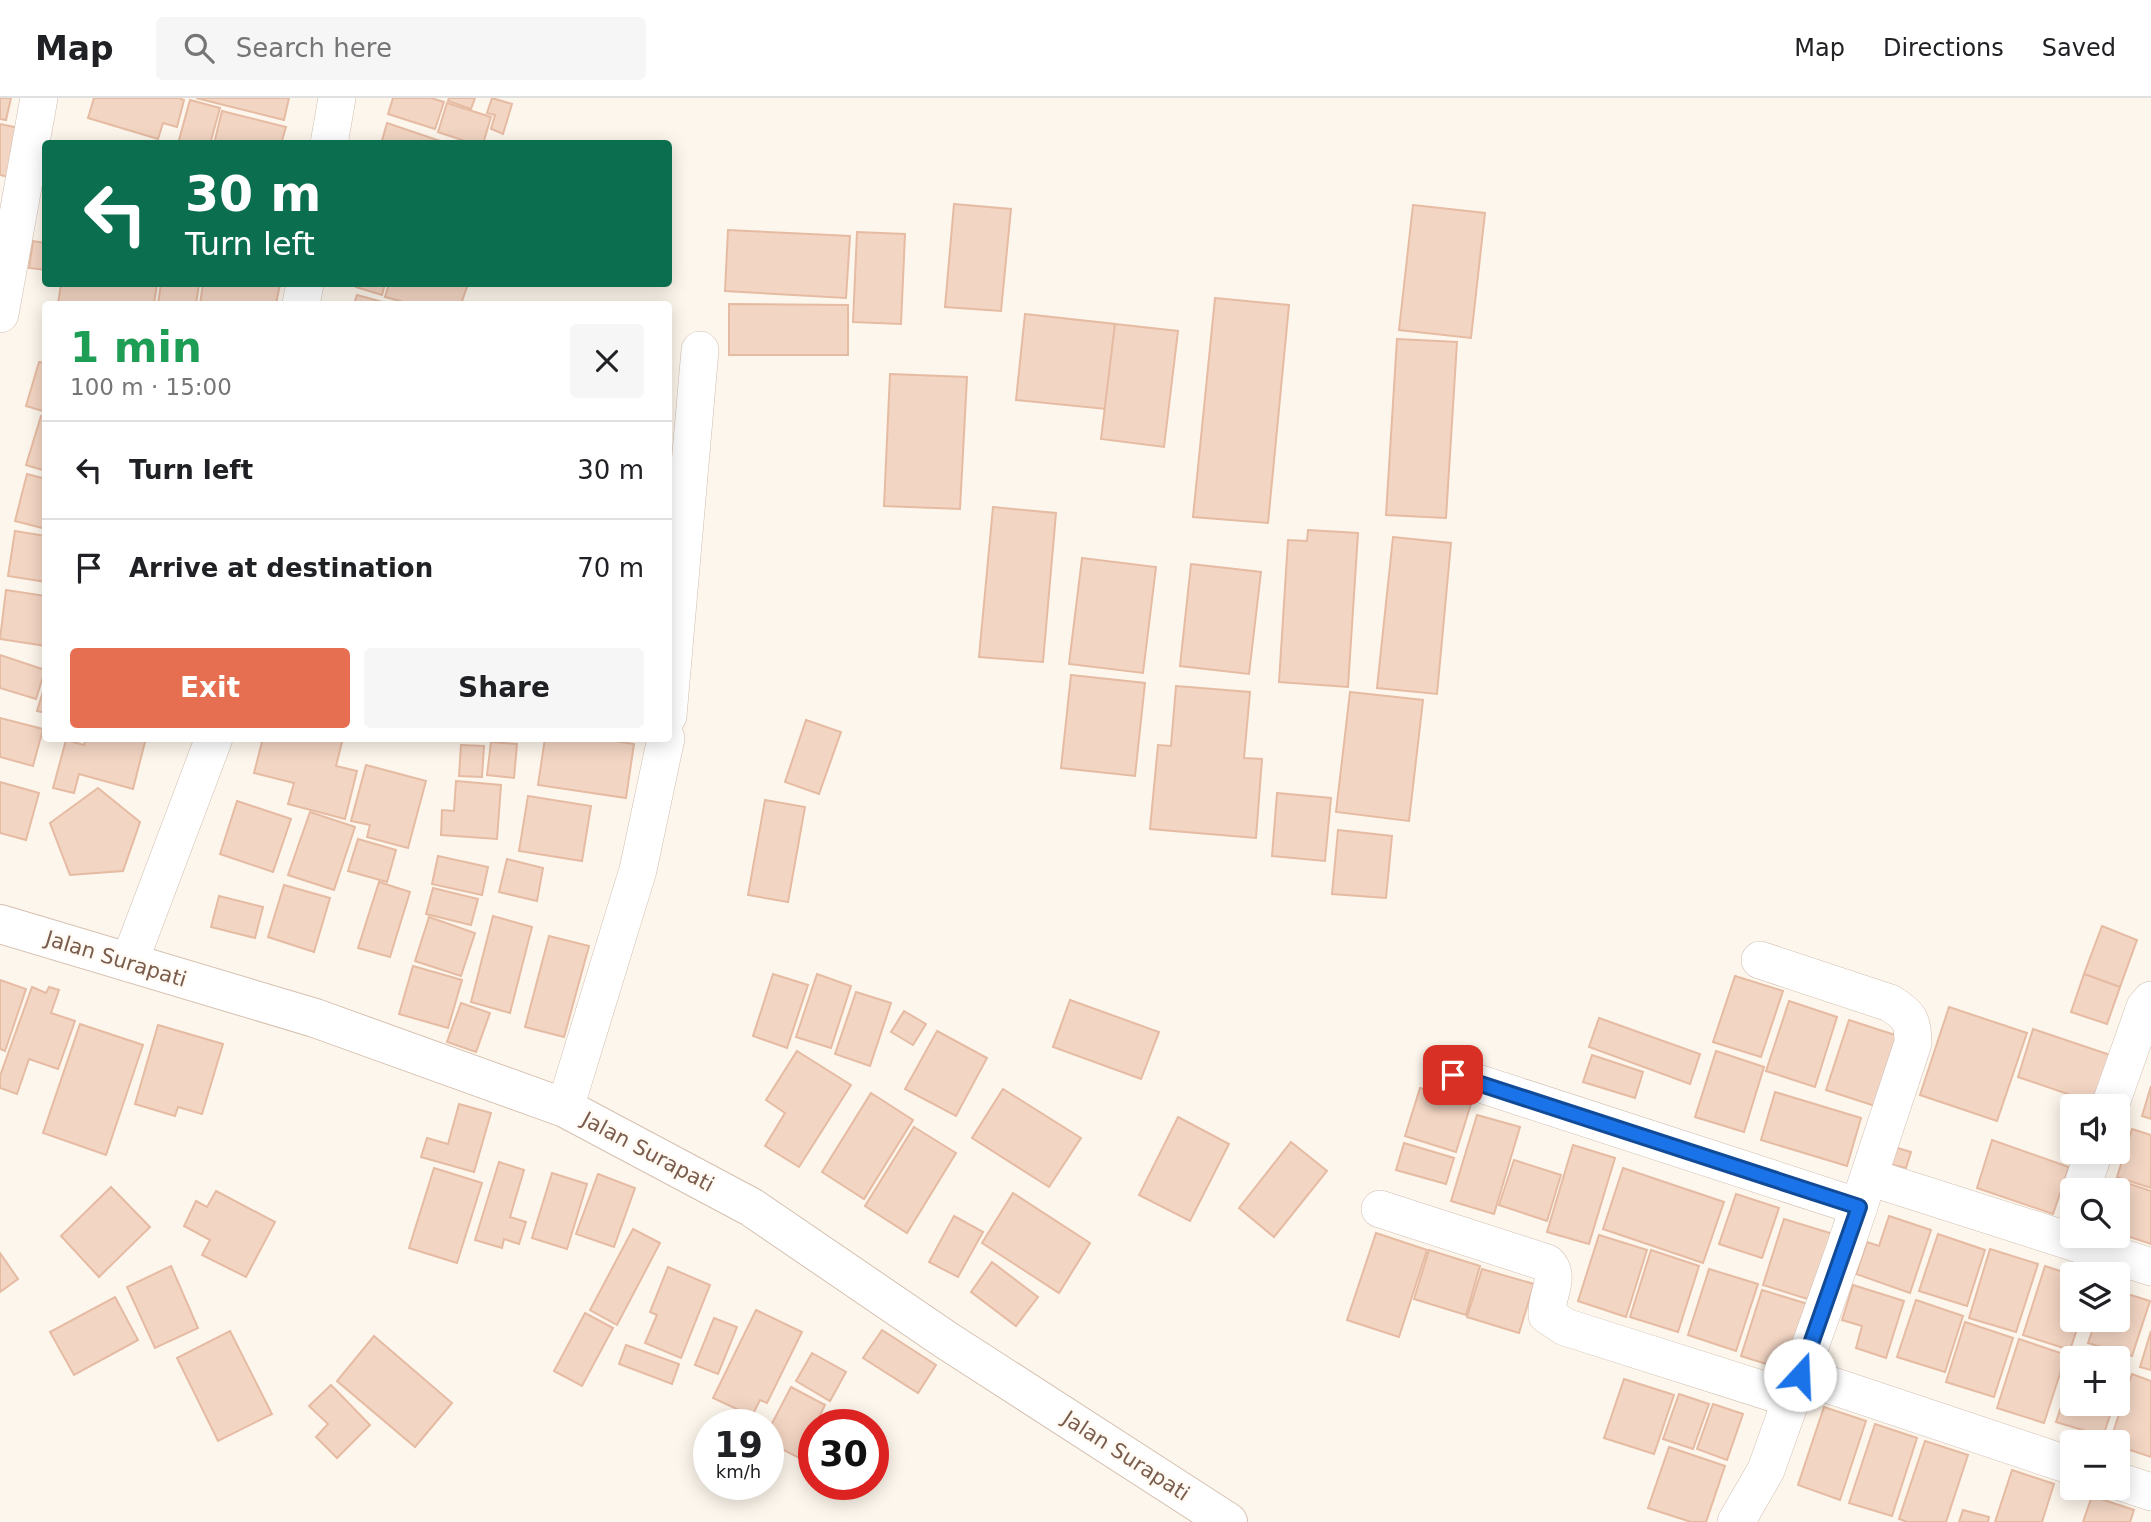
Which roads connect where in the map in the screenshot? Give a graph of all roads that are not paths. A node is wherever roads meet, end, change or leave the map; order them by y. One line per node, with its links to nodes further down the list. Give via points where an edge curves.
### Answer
1 (39, 98): 4 (street)
2 (337, 98): 3 (street)
3 (330, 140)
4 (38, 149): 5 (street)
5 (0, 314)
6 (700, 350): 7 (street)
7 (672, 670)
8 (212, 742): 12 (street)
9 (665, 742): 16 (street, via 638,870)
10 (0, 925): 12 (street, Jalan Surapati)
11 (1760, 960): 17 (street, via 1890,1003 1906,1013 1913,1027 1913,1043)
12 (129, 963): 16 (street, Jalan Surapati, via 315,1018)
13 (2151, 1000): 15 (street)
14 (1453, 1075): 17 (street)
15 (2114, 1094)
16 (565, 1108): 26 (street, Jalan Surapati, via 751,1207 946,1340)
17 (1864, 1192): 19 (street); 22 (street)
18 (1380, 1209): 22 (street, via 1547,1263 1555,1275 1547,1315 1565,1327)
19 (2060, 1226)
20 (2112, 1248): 21 (street)
21 (2151, 1267)
22 (1796, 1387): 23 (street); 27 (street, via 1766,1469)
23 (2060, 1463)
24 (2130, 1485): 25 (street)
25 (2151, 1492)
26 (1228, 1522)
27 (1736, 1522)

